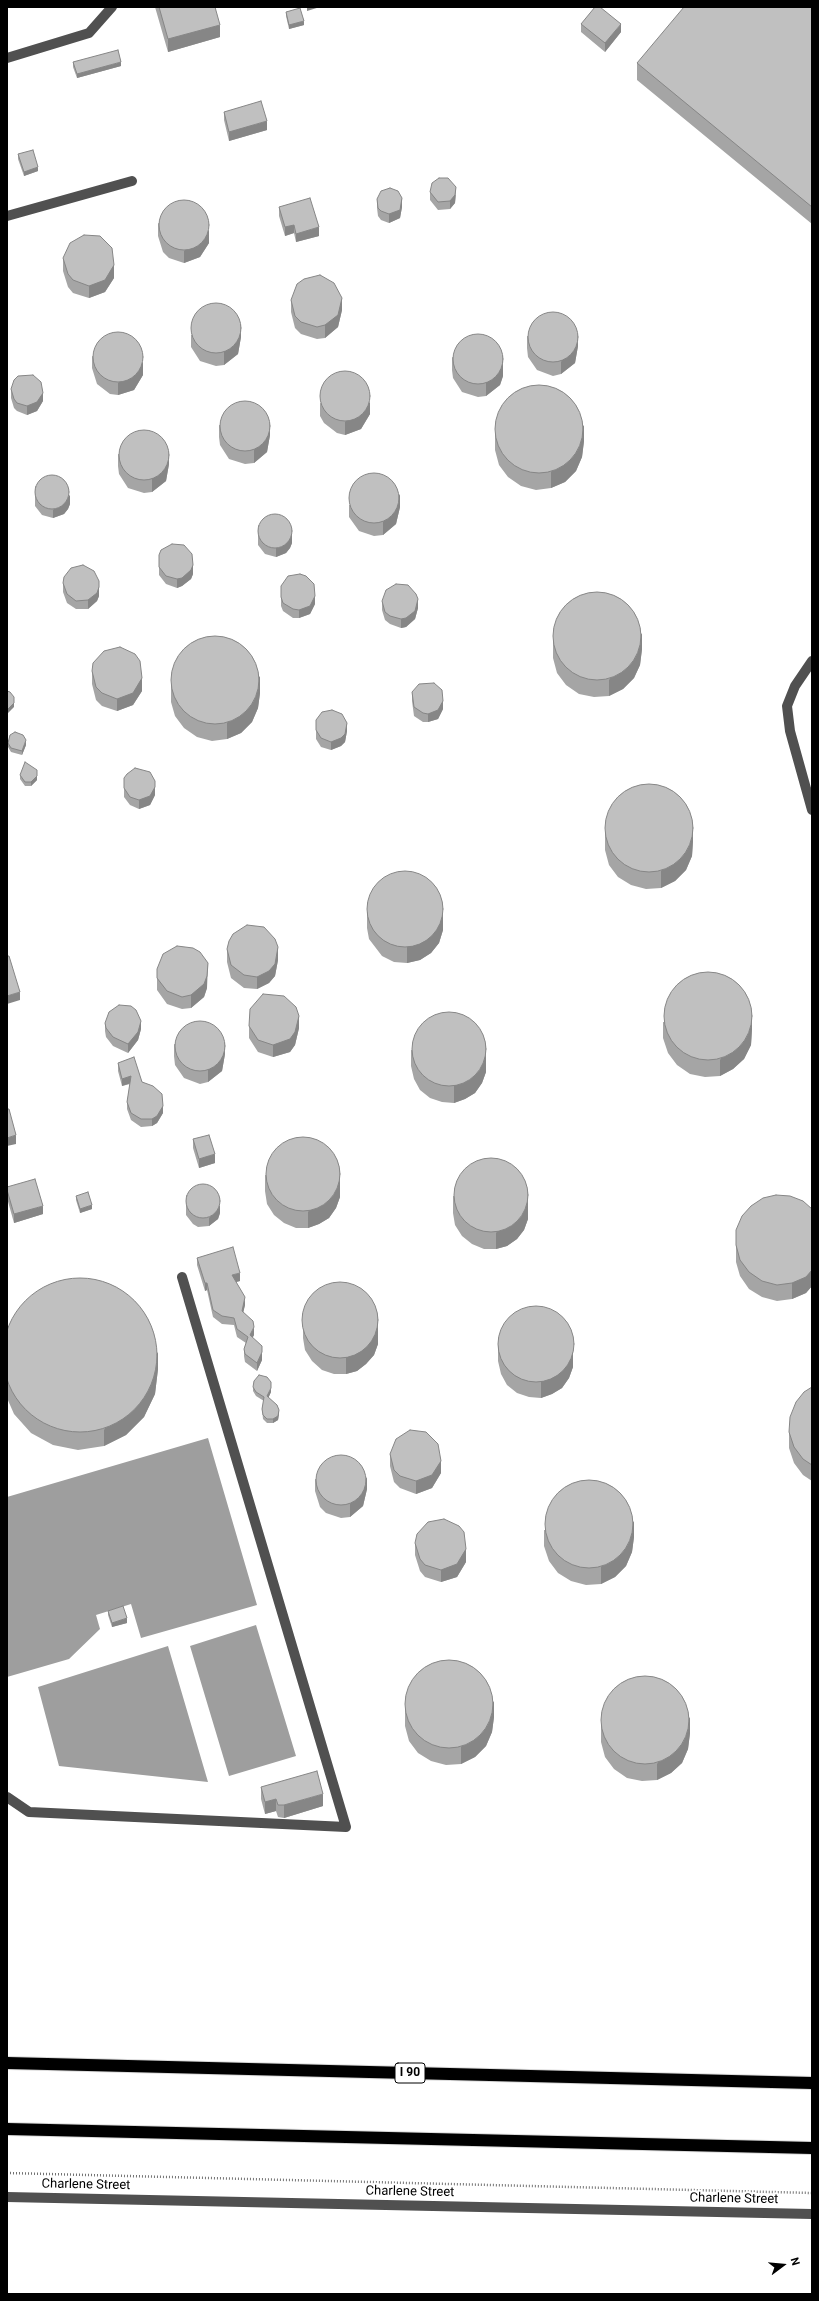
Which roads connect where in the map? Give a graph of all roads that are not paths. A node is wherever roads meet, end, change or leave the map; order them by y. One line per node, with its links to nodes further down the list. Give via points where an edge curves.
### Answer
1 (112, 7): 2 (street, via 88,33)
2 (7, 58)
3 (132, 180): 4 (street)
4 (7, 216)
5 (812, 661): 6 (street, via 795,686 787,706 790,731)
6 (812, 810)
7 (182, 1277): 8 (street, via 346,1827 29,1812)
8 (7, 1797)
9 (7, 2063): 10 (highway, I 90)
10 (812, 2083)
11 (7, 2128): 12 (highway)
12 (812, 2148)
13 (7, 2197): 14 (street, Charlene Street)
14 (812, 2214)

